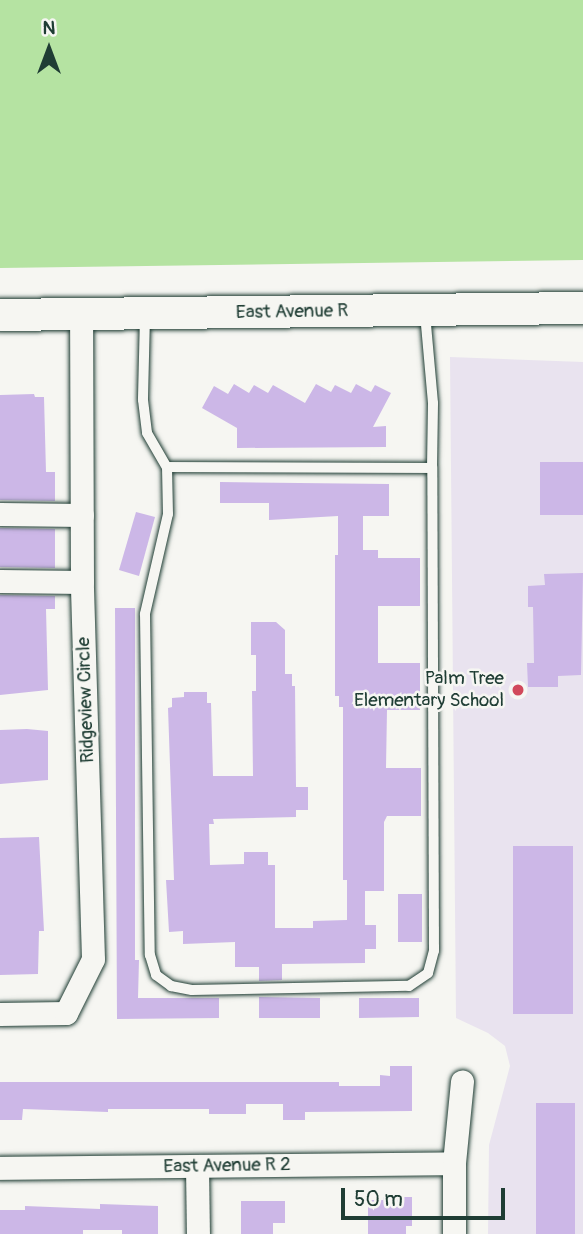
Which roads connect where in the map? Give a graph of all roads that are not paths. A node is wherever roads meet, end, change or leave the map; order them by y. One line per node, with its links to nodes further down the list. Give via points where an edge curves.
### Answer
1 (583, 308): 2 (street, East Avenue R)
2 (425, 310): 3 (street, East Avenue R); 7 (lane, via 433,403)
3 (145, 313): 4 (street, East Avenue R); 6 (lane, via 147,433)
4 (81, 314): 5 (street, East Avenue R); 9 (street, Ridgeview Circle)
5 (0, 315)
6 (167, 467): 7 (lane); 7 (lane, via 168,514 145,614 150,956 156,975 172,986 192,990 409,986 428,972 434,951)
7 (432, 468)
8 (0, 514): 9 (street)
9 (82, 515): 11 (street, Ridgeview Circle)
10 (0, 581): 11 (street)
11 (82, 582): 12 (street, Ridgeview Circle, via 93,959 66,1013)
12 (0, 1014)
13 (462, 1081): 14 (street)
14 (454, 1163): 15 (street, East Avenue R 2); 18 (street)
15 (197, 1166): 16 (street, East Avenue R 2); 17 (street)
16 (0, 1168)
17 (198, 1234)
18 (454, 1234)

